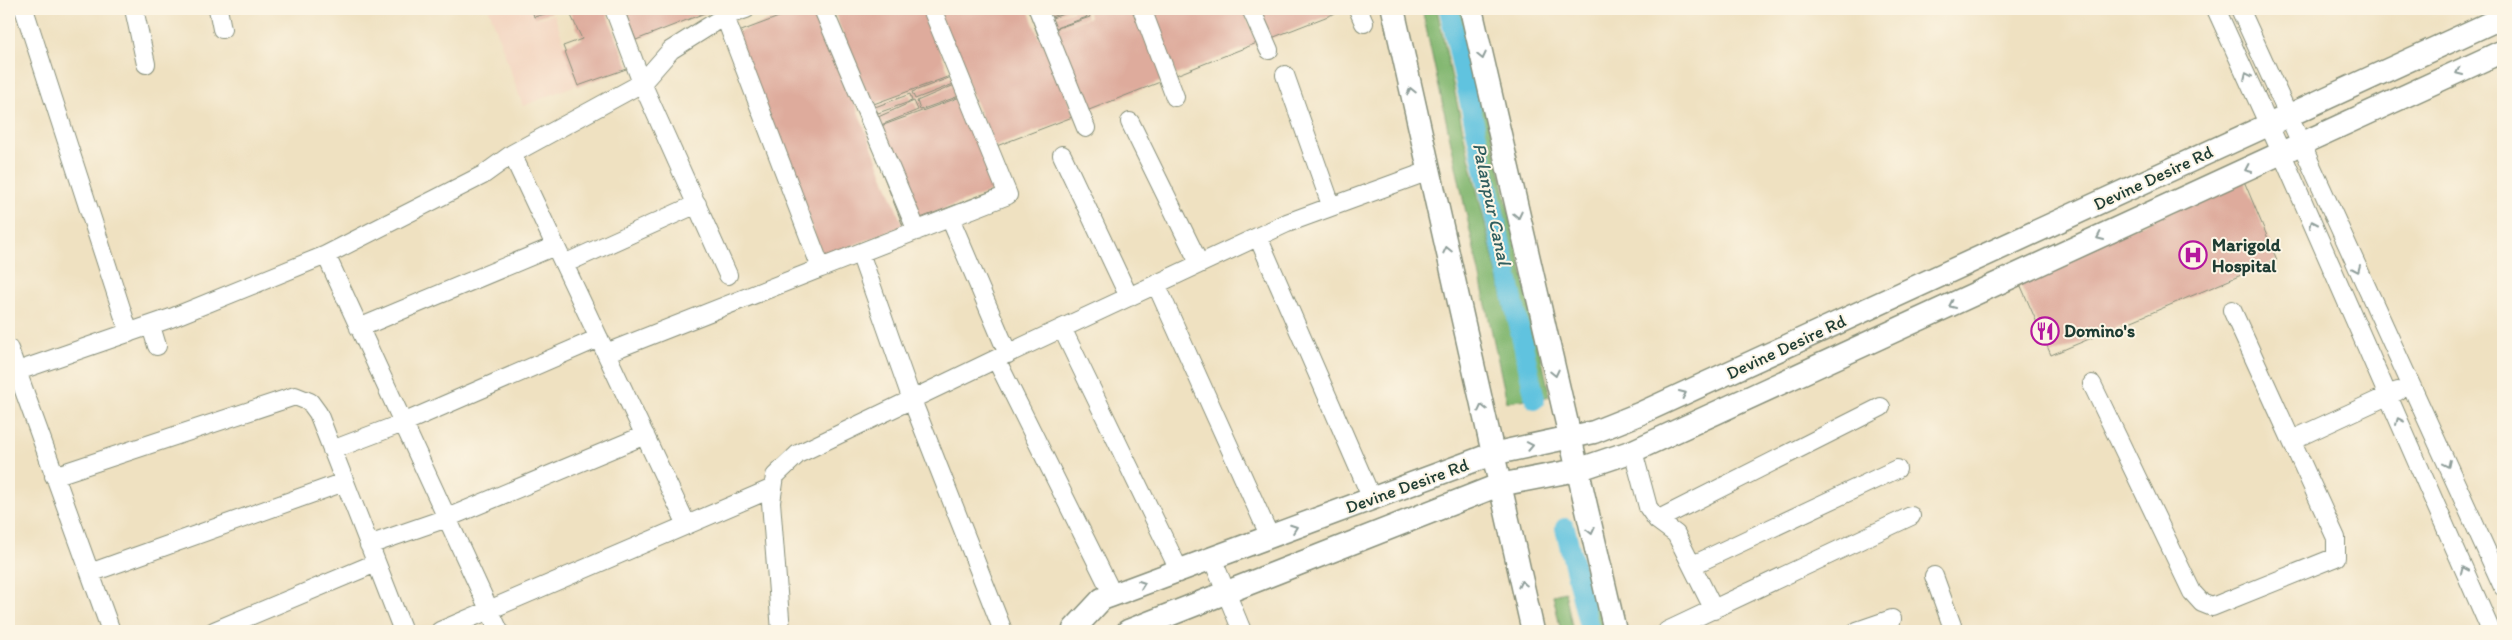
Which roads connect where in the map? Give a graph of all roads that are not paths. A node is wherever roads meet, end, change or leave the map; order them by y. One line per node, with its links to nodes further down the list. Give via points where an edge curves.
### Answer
1 (24, 9): 51 (street)
2 (134, 9): 20 (street)
3 (218, 9): 17 (street)
4 (614, 9): 22 (street)
5 (746, 9): 15 (street)
6 (823, 9): 34 (street)
7 (932, 9): 33 (street, via 1008,195)
8 (1038, 9): 26 (street)
9 (1142, 9): 23 (street)
10 (1250, 9): 18 (street)
11 (1393, 9): 30 (street, one-way to 11)
12 (1471, 9): 64 (street, one-way to 64)
13 (2216, 9): 24 (street, one-way to 13)
14 (2240, 9): 24 (street)
15 (724, 13): 22 (street, via 671,50); 43 (street)
16 (2503, 17): 24 (street, Devine Desire Rd)
17 (222, 29)
18 (1269, 50)
19 (2503, 52): 27 (street, Devine Desire Rd, one-way to 27)
20 (146, 64)
21 (1285, 75): 32 (street)
22 (642, 83): 28 (street); 31 (street)
23 (1175, 97)
24 (2278, 120): 27 (street); 64 (street, Devine Desire Rd, one-way to 24, via 1639,414)
25 (1130, 122): 41 (street)
26 (1086, 128)
27 (2292, 149): 37 (street); 40 (street, one-way to 27); 67 (street, Devine Desire Rd, one-way to 67)
28 (512, 154): 36 (street); 39 (street, via 483,175)
29 (1062, 155): 46 (street)
30 (1429, 171): 32 (street); 68 (street, one-way to 30)
31 (697, 204): 42 (street); 44 (street)
32 (1331, 205): 35 (street)
33 (950, 218): 34 (street); 55 (street)
34 (917, 231): 38 (street)
35 (1258, 237): 41 (street); 75 (street)
36 (555, 246): 42 (street); 49 (street)
37 (2347, 247): 40 (street); 58 (street, one-way to 58)
38 (860, 254): 43 (street); 60 (street)
39 (326, 255): 48 (street); 49 (street)
40 (2327, 257): 59 (street)
41 (1199, 263): 45 (street)
42 (564, 264): 53 (street)
43 (821, 268): 53 (street)
44 (728, 275)
45 (1156, 284): 46 (street); 80 (street)
46 (1129, 296): 50 (street)
47 (2232, 310): 65 (street)
48 (151, 326): 51 (street); 52 (street)
49 (359, 328): 62 (street)
50 (1062, 328): 55 (street); 85 (street)
51 (129, 333): 56 (street)
52 (157, 346)
53 (603, 346): 62 (street); 63 (street)
54 (9, 349): 56 (street)
55 (1002, 356): 60 (street); 90 (street)
56 (15, 372): 71 (street)
57 (2092, 384): 65 (street, via 2192,592 2202,603 2212,606 2336,556 2336,538)
58 (2410, 386): 59 (street); 88 (street, one-way to 88)
59 (2388, 396): 65 (street); 91 (street, one-way to 59)
60 (912, 400): 74 (street, via 798,454 775,476); 102 (street)
61 (1881, 407): 78 (street)
62 (403, 423): 66 (street); 77 (street)
63 (645, 436): 77 (street); 79 (street)
64 (1570, 438): 68 (street, Devine Desire Rd, one-way to 64); 70 (street)
65 (2292, 440)
66 (332, 450): 71 (street, via 318,413 310,402 295,396); 72 (street)
67 (1633, 451): 70 (street, Devine Desire Rd); 78 (street, via 1648,507)
68 (1492, 454): 73 (street); 75 (street, Devine Desire Rd)
69 (1897, 468): 84 (street)
70 (1577, 470): 73 (street, Devine Desire Rd); 107 (street, one-way to 107)
71 (54, 476): 86 (street)
72 (344, 482): 81 (street); 86 (street)
73 (1499, 485): 89 (street, Devine Desire Rd); 106 (street, one-way to 73)
74 (773, 488): 79 (street); 101 (street, via 771,502)
75 (1372, 499): 80 (street, Devine Desire Rd, one-way to 75)
76 (1911, 516): 93 (street)
77 (447, 518): 81 (street); 92 (street)
78 (1658, 520): 84 (street, via 1676,534)
79 (687, 525): 92 (street)
80 (1270, 537): 82 (street, Devine Desire Rd)
81 (369, 545): 83 (street)
82 (1212, 558): 85 (street, Devine Desire Rd); 89 (street)
83 (376, 563): 97 (street); 98 (street)
84 (1693, 565): 93 (street)
85 (1179, 570): 90 (street, Devine Desire Rd, one-way to 85)
86 (90, 573): 96 (street)
87 (1934, 576): 110 (street)
88 (2503, 588): 91 (street)
89 (1227, 592): 95 (street, Devine Desire Rd); 105 (street)
90 (1113, 595): 103 (street, Devine Desire Rd, via 1102,599)
91 (2477, 600): 111 (street)
92 (489, 609): 99 (street); 100 (street)
93 (1714, 610): 108 (street)
94 (1892, 619): 109 (street)
95 (1156, 626): 104 (street, Devine Desire Rd)
96 (111, 631)
97 (214, 631)
98 (403, 631)
99 (440, 631)
100 (499, 631)
101 (781, 631)
102 (1003, 631)
103 (1076, 631)
104 (1128, 631)
105 (1242, 631)
106 (1533, 631)
107 (1615, 631)
108 (1667, 631)
109 (1857, 631)
110 (1954, 631)
111 (2490, 631)

